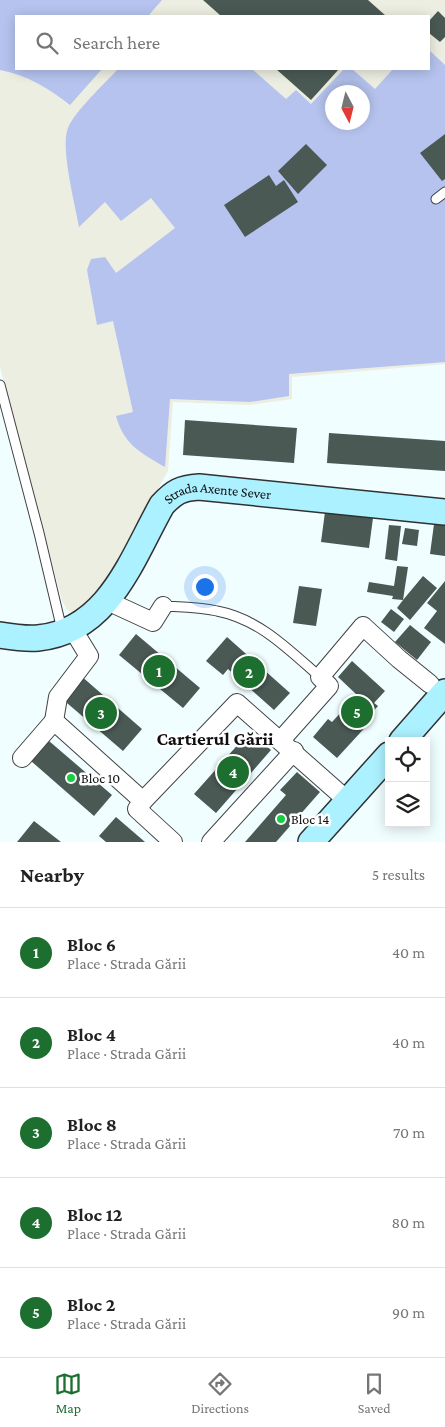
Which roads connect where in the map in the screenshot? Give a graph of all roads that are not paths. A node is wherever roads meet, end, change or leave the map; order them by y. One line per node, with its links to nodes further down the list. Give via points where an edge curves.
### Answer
1 (445, 192): 2 (lane)
2 (436, 199)
3 (0, 385): 8 (lane)
4 (445, 512): 8 (main road, Strada Axente Sever, via 185,488 162,505 117,588 104,605)
5 (116, 605): 6 (street, via 153,622)
6 (163, 606): 9 (lane, via 217,611 248,621 272,635)
7 (0, 635): 8 (main road, Strada Axente Sever)
8 (70, 636): 11 (street, via 89,656 58,696)
9 (320, 676): 10 (street, via 363,626); 13 (street, via 329,686)
10 (438, 688): 12 (main road)
11 (54, 721): 14 (street); 17 (street)
12 (405, 737)
13 (287, 746): 16 (street); 17 (street, via 237,703); 19 (street)
14 (22, 758)
15 (385, 759): 16 (main road)
16 (348, 800): 20 (main road)
17 (143, 801): 18 (street, via 137,809)
18 (173, 842)
19 (211, 842)
20 (312, 842)

